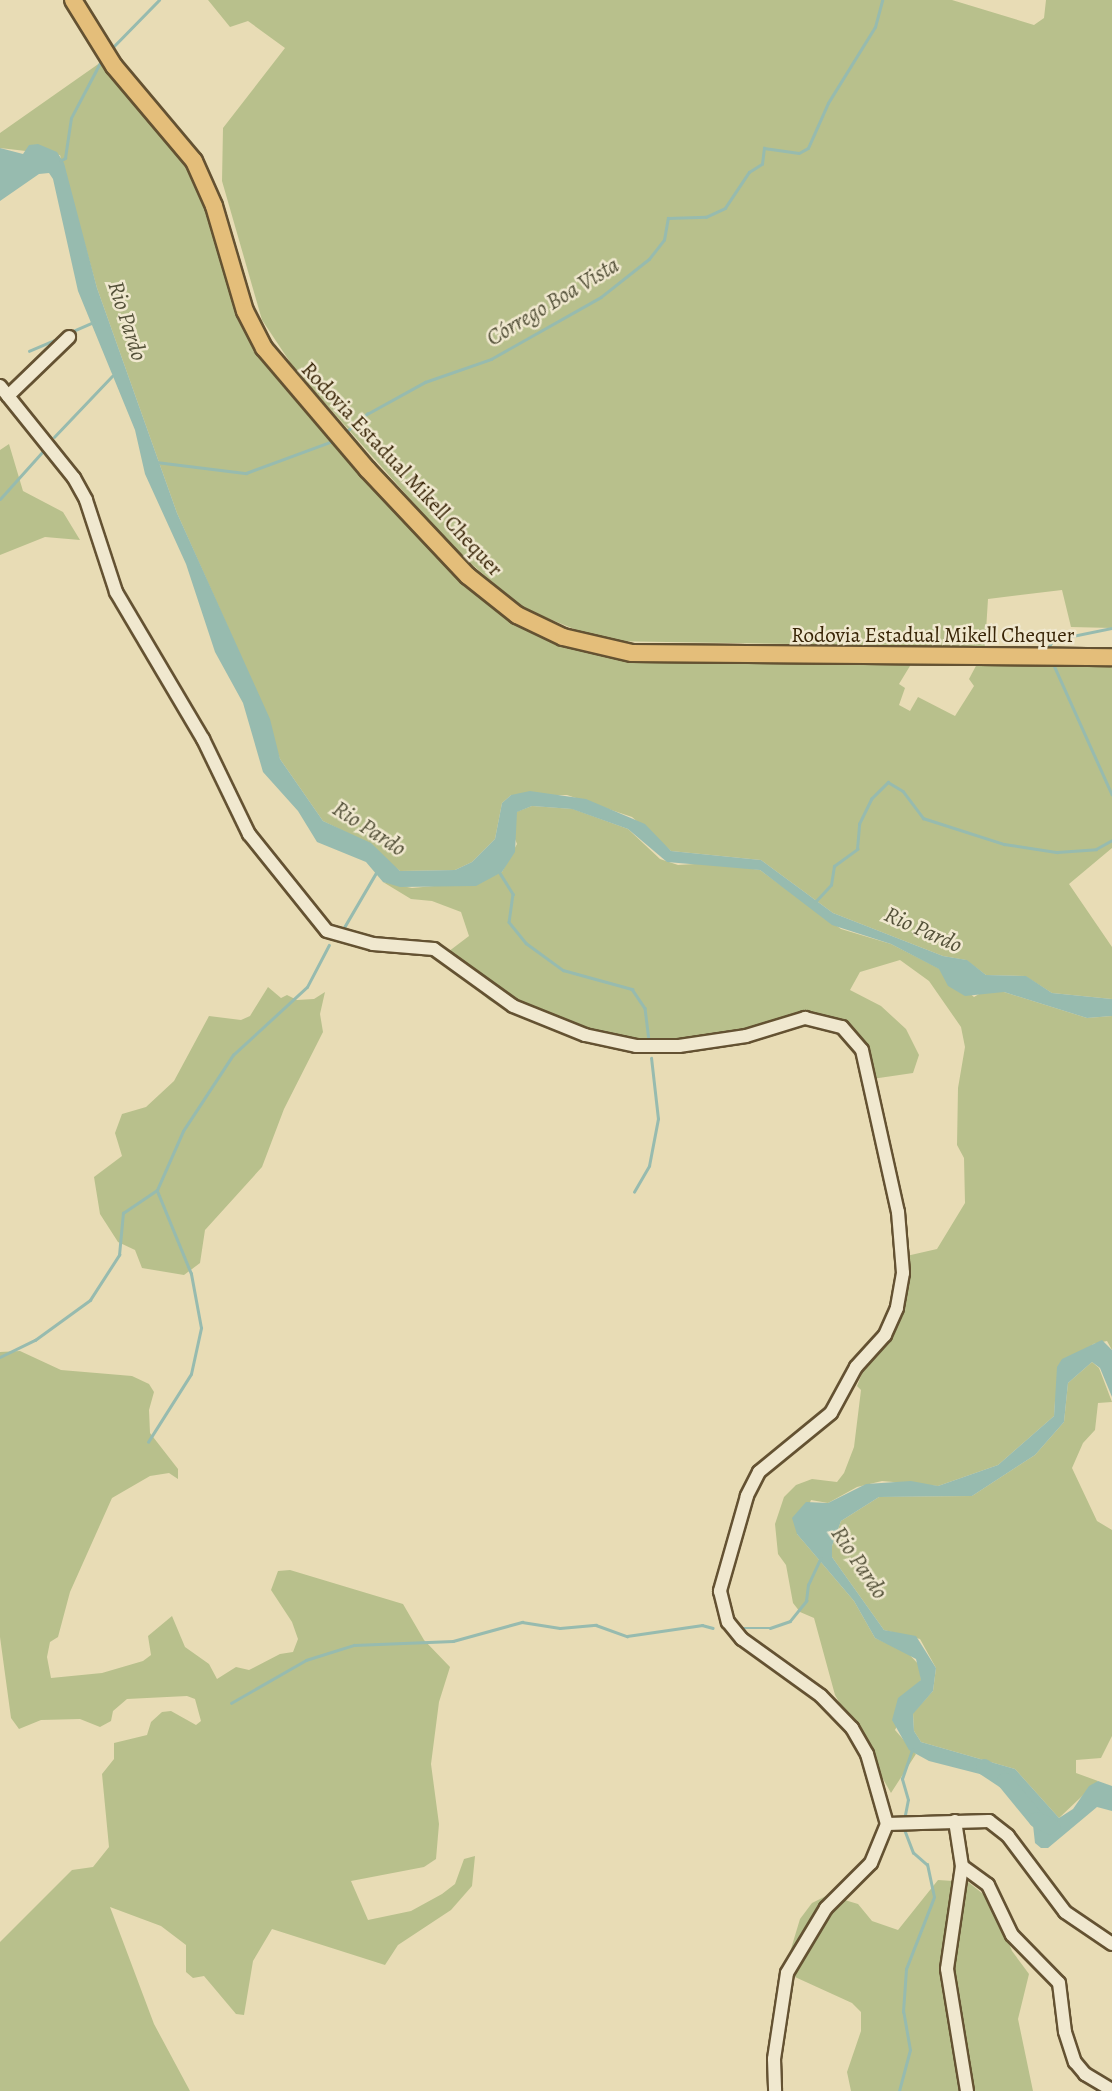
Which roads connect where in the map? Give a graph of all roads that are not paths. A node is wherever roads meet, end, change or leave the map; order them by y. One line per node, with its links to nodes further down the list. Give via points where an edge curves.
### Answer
1 (73, 0): 4 (main road, Rodovia Estadual Mikell Chequer, via 97,43 194,160 214,206 245,311 264,348 367,469 468,576 517,615 563,637 632,653)
2 (69, 337): 3 (street)
3 (4, 391): 6 (street, via 66,467 86,500 116,592 203,739 249,834 327,931 373,944 434,949 513,1006 585,1035 636,1046 679,1046 746,1036 805,1018 832,1023 856,1041 867,1063 898,1212 903,1273 897,1308 885,1335 856,1367 831,1413 759,1472 747,1496 720,1591 728,1622 742,1639 821,1696 852,1728)
4 (1112, 657)
5 (955, 1821): 6 (street); 7 (street); 8 (street, via 980,1819 997,1826 1065,1912)
6 (898, 1825): 10 (street, via 870,1863 826,1908 787,1973 774,2059)
7 (962, 1866): 9 (street, via 988,1885 1012,1935 1059,1983 1065,2032 1075,2062 1085,2074); 11 (street, via 951,1912 947,1969)
8 (1110, 1943)
9 (1112, 2090)
10 (775, 2091)
11 (967, 2091)

